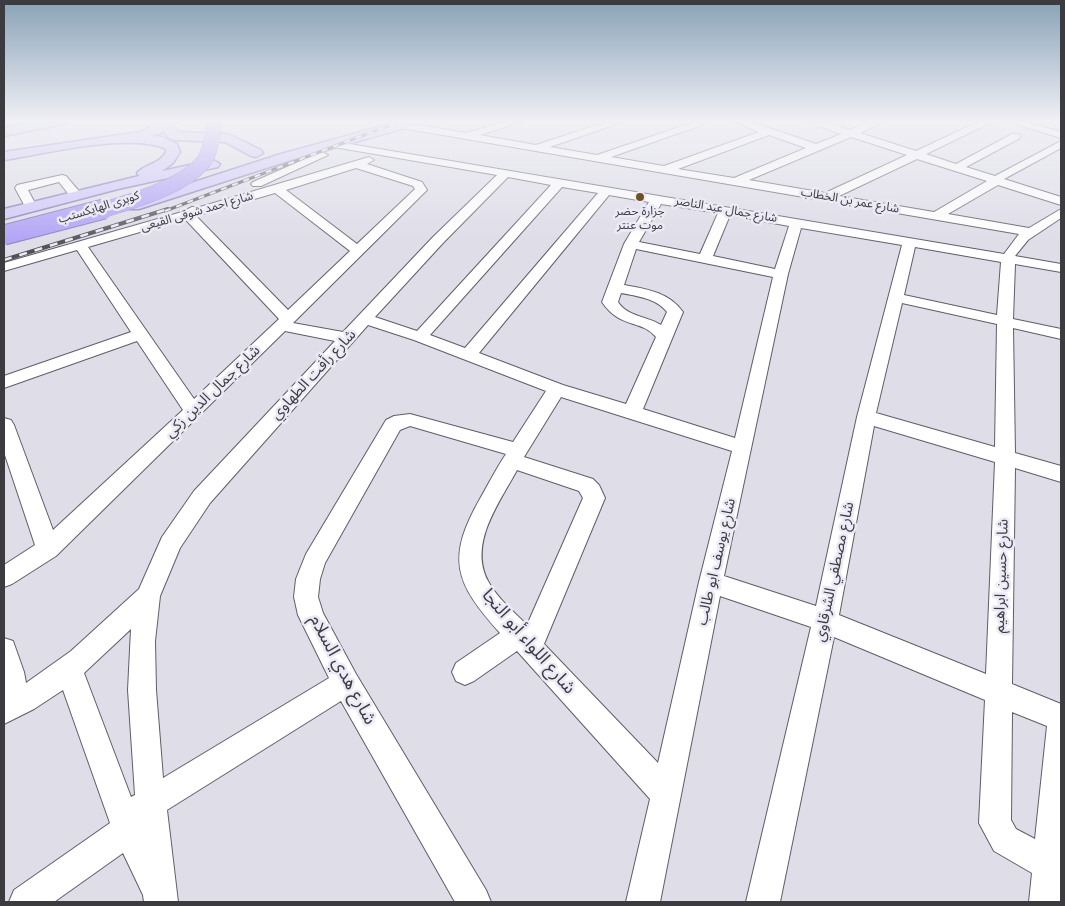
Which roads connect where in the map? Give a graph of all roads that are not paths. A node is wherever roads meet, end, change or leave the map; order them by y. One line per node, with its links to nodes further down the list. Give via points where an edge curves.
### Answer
1 (165, 162): 30 (main road, via 141,174)
2 (186, 162): 43 (highway, كوبرى الهايكستب, via 170,174 126,192)
3 (202, 162): 45 (highway, كوبرى الهايكستب, bridge, via 185,176 144,195)
4 (218, 162): 23 (main road)
5 (281, 162): 29 (main road)
6 (295, 162): 40 (street)
7 (361, 162): 20 (street, شارع احمد شوقى القيعى)
8 (507, 162): 19 (street, شارع جمال عبد الناصر)
9 (510, 162): 19 (street, شارع جمال عبد الناصر)
10 (530, 162): 19 (street, شارع عمر بن الخطاب)
11 (617, 162): 22 (street, شارع عمر بن الخطاب)
12 (686, 162): 22 (street)
13 (790, 162): 31 (street)
14 (905, 162): 32 (street)
15 (944, 162): 24 (street)
16 (950, 162): 21 (street)
17 (966, 162): 21 (street)
18 (1028, 162): 24 (street)
19 (516, 163): 25 (street, شارع جمال عبد الناصر); 26 (street); 31 (street, شارع جمال عبد الناصر); 59 (street, شارع رأفت الطهاوي)
20 (356, 164): 27 (street, شارع احمد شوقى القيعى); 50 (street, شارع جمال الدين زكي, via 418,184 421,190)
21 (961, 165): 24 (street)
22 (665, 170): 31 (street, شارع عمر بن الخطاب)
23 (156, 176): 29 (main road, via 150,186 152,189); 30 (main road)
24 (998, 179): 33 (street); 35 (street); 41 (street)
25 (560, 182): 28 (street, شارع جمال عبد الناصر); 64 (street)
26 (476, 188)
27 (277, 189): 40 (street, شارع احمد شوقى القيعى); 50 (street)
28 (606, 190): 34 (street, شارع جمال عبد الناصر); 67 (street)
29 (182, 191): 37 (main road)
30 (78, 194): 36 (main road, via 50,199); 36 (street, via 62,178 20,188); 37 (main road, via 118,196 126,202)
31 (728, 196): 32 (street, شارع عمر بن الخطاب); 34 (street, شارع جمال عبد الناصر); 42 (street, شارع جمال عبد الناصر); 51 (street, شارع جمال عبد الناصر); 52 (street)
32 (827, 197): 41 (street, شارع عمر بن الخطاب)
33 (1061, 197)
34 (657, 198): 48 (street)
35 (1061, 201)
36 (37, 206): 39 (main road)
37 (125, 209): 46 (main road)
38 (1061, 213): 44 (street)
39 (4, 214)
40 (187, 214): 49 (street, شارع احمد شوقى القيعى); 60 (street)
41 (936, 216): 44 (street, شارع عمر بن الخطاب)
42 (796, 222): 47 (street, شارع جمال عبد الناصر); 56 (street, شارع يوسف ابو طالب)
43 (4, 224)
44 (1031, 232): 51 (street, via 1016,243)
45 (4, 235)
46 (4, 242)
47 (910, 242): 51 (street, شارع جمال عبد الناصر); 58 (street, شارع مصطفي الشرقاوي)
48 (631, 244): 52 (street); 57 (street)
49 (80, 245): 54 (street, شارع احمد شوقى القيعى); 62 (street)
50 (358, 251): 60 (street, شارع جمال الدين زكي)
51 (1009, 256): 53 (street, شارع جمال عبد الناصر); 55 (street, شارع جمال عبد الناصر); 61 (street, شارع حسين ابراهيم)
52 (705, 259): 56 (street)
53 (1061, 262)
54 (4, 267)
55 (1061, 268)
56 (781, 274): 74 (street, شارع يوسف ابو طالب)
57 (614, 287): 65 (street, via 610,302 613,308 630,319 652,325); 65 (street, via 660,298 670,304 675,312)
58 (895, 297): 61 (street); 72 (street, شارع مصطفي الشرقاوي)
59 (365, 319): 64 (street); 66 (street, شارع رأفت الطهاوي)
60 (284, 322): 66 (street); 70 (street, شارع جمال الدين زكي)
61 (1005, 322): 63 (street); 76 (street, شارع حسين ابراهيم)
62 (140, 334): 68 (street); 70 (street)
63 (1061, 334)
64 (420, 337): 67 (street)
65 (664, 337): 71 (street)
66 (348, 338): 81 (street, شارع رأفت الطهاوي, via 202,497 170,544)
67 (468, 355): 69 (street)
68 (4, 382)
69 (558, 388): 71 (street); 75 (street, شارع اللواء أبو النجا)
70 (193, 411): 78 (street, شارع جمال الدين زكي)
71 (632, 412): 74 (street)
72 (866, 417): 76 (street); 82 (street, شارع مصطفي الشرقاوي)
73 (4, 425): 78 (street)
74 (743, 447): 80 (street, شارع يوسف ابو طالب)
75 (515, 455): 83 (street, شارع اللواء أبو النجا, via 477,524 471,544 471,564 477,585 490,604); 83 (street, via 586,485 594,498); 87 (street, شارع هدي السلام, via 410,420 401,421 388,431 314,561 308,579 306,597 311,616)
76 (1005, 459): 77 (street); 88 (street, شارع حسين ابراهيم)
77 (1061, 474)
78 (48, 549): 79 (street, شارع جمال الدين زكي)
79 (4, 577)
80 (711, 582): 82 (street); 93 (street, شارع يوسف ابو طالب)
81 (148, 596): 85 (street, شارع رأفت الطهاوي); 94 (street, شارع رأفت الطهاوي, via 142,641 142,690)
82 (825, 621): 88 (street); 101 (street, شارع مصطفي الشرقاوي)
83 (525, 641): 86 (street); 93 (street, شارع اللواء أبو النجا)
84 (4, 650): 89 (street, via 14,682 13,692)
85 (70, 670): 90 (street, شارع رأفت الطهاوي, via 39,692); 95 (street, شارع رأفت الطهاوي)
86 (465, 672)
87 (346, 683): 94 (street); 99 (street, شارع هدي السلام)
88 (998, 692): 91 (street); 96 (street, شارع حسين ابراهيم, via 995,824 1014,847)
89 (4, 706)
90 (4, 710)
91 (1061, 718)
92 (1061, 726): 96 (street)
93 (666, 795): 100 (street, شارع يوسف ابو طالب)
94 (152, 801): 95 (street); 97 (street, شارع رأفت الطهاوي)
95 (126, 825): 97 (street, شارع رأفت الطهاوي); 98 (street)
96 (1049, 865): 102 (street)
97 (160, 898)
98 (26, 902)
99 (474, 902)
100 (643, 902)
101 (763, 902)
102 (1046, 902)

